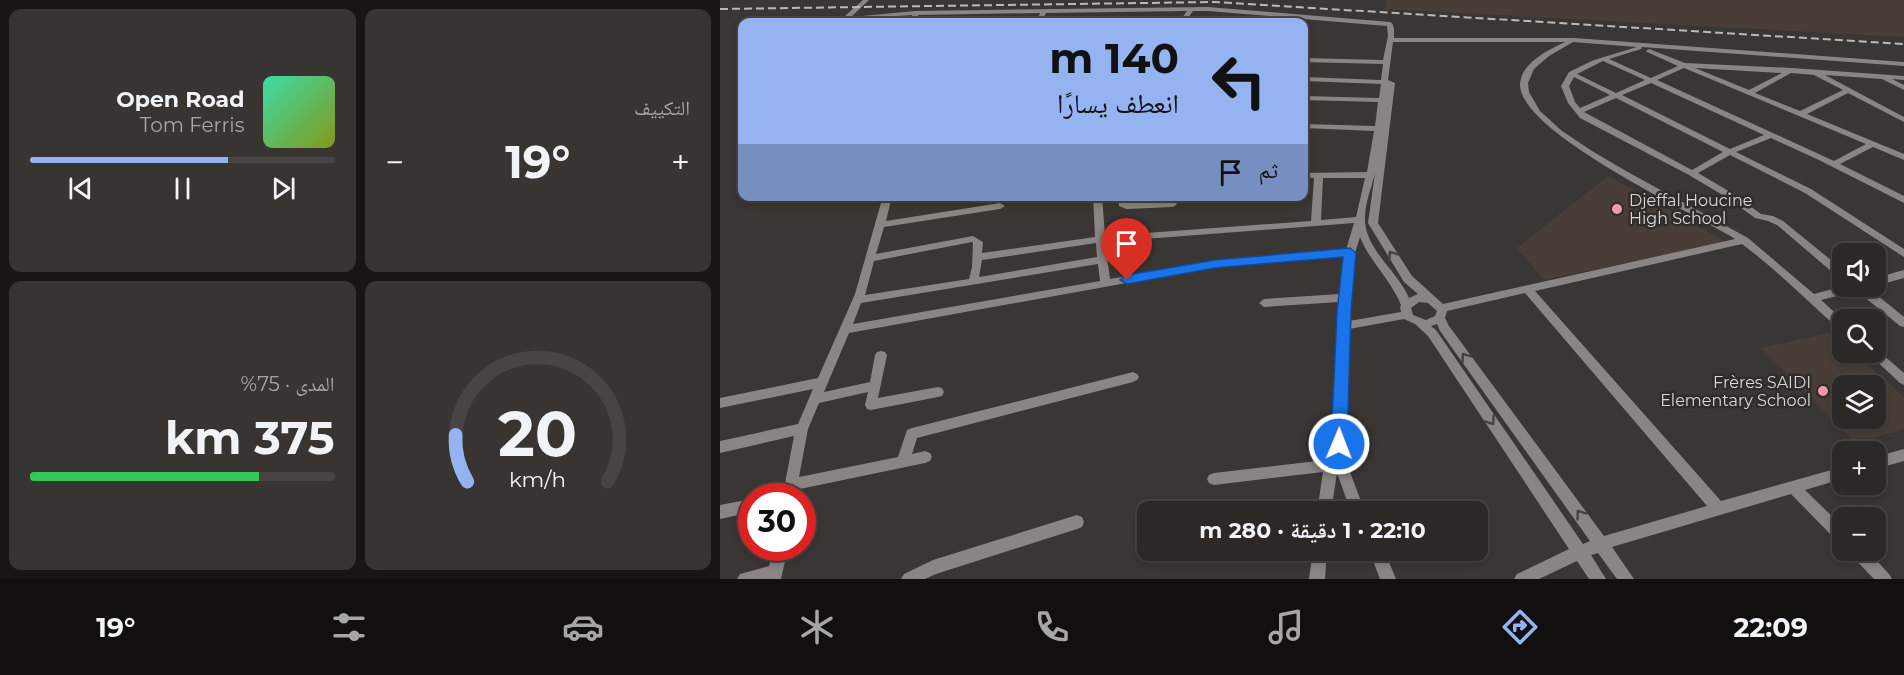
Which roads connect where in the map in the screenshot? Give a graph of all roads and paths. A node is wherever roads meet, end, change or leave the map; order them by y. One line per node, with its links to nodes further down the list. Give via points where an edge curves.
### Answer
1 (866, 0): 5 (street)
2 (1191, 9): 3 (street); 9 (street); 11 (street, via 1387,22 1391,24)
3 (1044, 10): 4 (street); 8 (street)
4 (915, 13): 6 (street); 7 (street)
5 (848, 18)
6 (860, 18)
7 (916, 18)
8 (1041, 18)
9 (1185, 18)
10 (1578, 38): 11 (street); 12 (street); 61 (street, via 1546,54 1530,71 1524,90 1536,113 1575,143)
11 (1392, 39): 18 (street); 76 (street, one-way to 11, via 1408,279 1372,223 1395,53)
12 (1643, 45): 13 (street); 14 (street); 17 (street); 20 (street)
13 (1847, 56): 15 (street); 17 (street)
14 (1604, 59): 23 (street); 27 (street)
15 (1904, 59)
16 (1308, 60): 18 (street)
17 (1855, 61): 19 (street); 24 (street)
18 (1387, 62): 28 (street)
19 (1904, 64)
20 (1686, 65): 21 (street); 27 (street); 31 (street)
21 (1792, 70): 22 (street); 31 (street)
22 (1813, 72): 24 (street); 30 (street)
23 (1571, 73): 32 (street); 35 (street, via 1565,86)
24 (1880, 76): 25 (street); 29 (street)
25 (1904, 78)
26 (1308, 79): 28 (street)
27 (1649, 81): 32 (street); 40 (street)
28 (1387, 82): 34 (street)
29 (1904, 88)
30 (1847, 91): 36 (street); 37 (street)
31 (1749, 93): 36 (street)
32 (1616, 96): 35 (street); 42 (street)
33 (1308, 98): 34 (street)
34 (1380, 100): 39 (street)
35 (1580, 111): 45 (street, via 1606,129)
36 (1800, 114): 41 (street)
37 (1904, 120)
38 (1308, 126): 39 (street)
39 (1378, 129): 48 (street)
40 (1770, 135): 42 (street); 44 (street)
41 (1874, 144): 43 (street); 44 (street)
42 (1729, 152): 45 (street); 63 (street, via 1809,191)
43 (1904, 157)
44 (1834, 164): 51 (street)
45 (1692, 173): 67 (street, via 1758,216 1780,222)
46 (1308, 175): 47 (street)
47 (1318, 175): 48 (street); 50 (street)
48 (1370, 175): 57 (street)
49 (1308, 196): 50 (street)
50 (1317, 196): 58 (street)
51 (1904, 200)
52 (886, 201): 59 (street)
53 (1097, 201): 60 (street)
54 (1122, 201): 55 (street, via 1125,206)
55 (1174, 201)
56 (1000, 206): 59 (street)
57 (1360, 220): 58 (street); 62 (street); 80 (street, via 1363,236 1399,286)
58 (1316, 222): 60 (street)
59 (879, 225): 65 (street)
60 (1101, 239): 64 (street); 66 (street)
61 (1744, 240): 72 (street); 77 (street)
62 (1350, 253): 71 (street, via 1215,264); 75 (street)
63 (1904, 254)
64 (976, 257): 65 (street, via 978,242 973,239); 70 (street)
65 (872, 258): 78 (street)
66 (1102, 260): 70 (street); 71 (street)
67 (1832, 266)
68 (1904, 274): 69 (street)
69 (1886, 279)
70 (973, 282): 78 (street)
71 (1106, 283): 86 (street)
72 (1527, 289): 81 (street); 110 (street)
73 (1832, 294): 77 (street)
74 (1872, 297): 84 (street)
75 (1345, 298): 79 (street); 85 (street)
76 (1430, 299): 80 (street, via 1416,298); 81 (street)
77 (1811, 299): 82 (street)
78 (858, 300): 86 (street)
79 (1264, 303)
80 (1407, 309): 83 (street); 85 (street)
81 (1440, 313): 83 (street, via 1432,323); 115 (street, one-way to 81, via 1444,328)
82 (1832, 317)
83 (1420, 323): 116 (street, one-way to 116, via 1431,333)
84 (1904, 323)
85 (1343, 326): 102 (street)
86 (848, 329): 91 (street)
87 (881, 355): 92 (street)
88 (1886, 363): 90 (street)
89 (1134, 377): 101 (street, via 912,434)
90 (1904, 380)
91 (823, 382): 94 (street); 95 (street)
92 (876, 385): 93 (street, via 871,405); 94 (street)
93 (938, 392)
94 (815, 399): 96 (street)
95 (720, 403)
96 (802, 429): 97 (street); 105 (street)
97 (720, 447)
98 (1904, 454): 100 (street)
99 (925, 458): 101 (street)
100 (1886, 460)
101 (903, 462): 106 (street)
102 (1336, 465): 104 (street); 108 (street); 109 (street)
103 (1832, 476): 107 (street)
104 (1214, 479)
105 (789, 483)
106 (816, 484)
107 (1793, 487): 110 (street); 114 (street)
108 (1327, 501)
109 (1354, 501)
110 (1718, 508): 115 (street)
111 (738, 509): 112 (street)
112 (720, 512)
113 (1077, 522): 123 (street, via 933,567)
114 (1832, 526)
115 (1601, 544): 116 (street); 128 (street)
116 (1580, 552): 126 (street); 127 (street)
117 (778, 561): 121 (street)
118 (1319, 561): 124 (street)
119 (1381, 561): 125 (street)
120 (1867, 561): 129 (street)
121 (774, 576): 122 (street)
122 (746, 579)
123 (909, 579)
124 (1317, 579)
125 (1388, 579)
126 (1522, 579)
127 (1598, 579)
128 (1626, 579)
129 (1884, 579)

